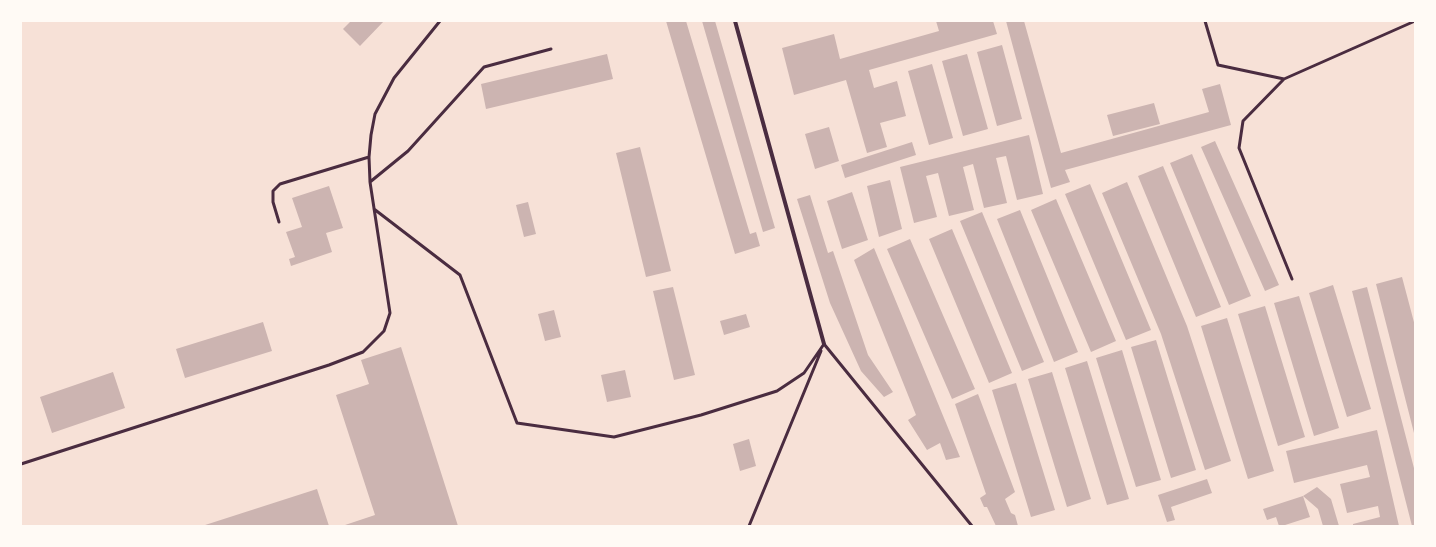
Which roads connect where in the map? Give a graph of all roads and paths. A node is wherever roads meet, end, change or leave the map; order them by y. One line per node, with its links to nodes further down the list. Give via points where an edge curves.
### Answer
1 (440, 21): 7 (lane, via 394,78 375,114)
2 (735, 21): 12 (street)
3 (1205, 21): 6 (lane, via 1218,65)
4 (1415, 21): 6 (lane)
5 (551, 50): 8 (lane, via 484,67 408,151)
6 (1284, 79): 11 (lane, via 1243,121 1239,148)
7 (369, 157): 8 (lane); 10 (lane, via 280,184 273,191 273,202)
8 (370, 182): 9 (lane)
9 (374, 209): 12 (lane, via 460,275 518,423 614,437 701,415 777,391 804,373); 13 (lane, via 390,313 384,331 363,352)
10 (279, 222)
11 (1292, 279)
12 (824, 344): 14 (lane); 15 (lane)
13 (21, 464)
14 (749, 526)
15 (972, 526)

